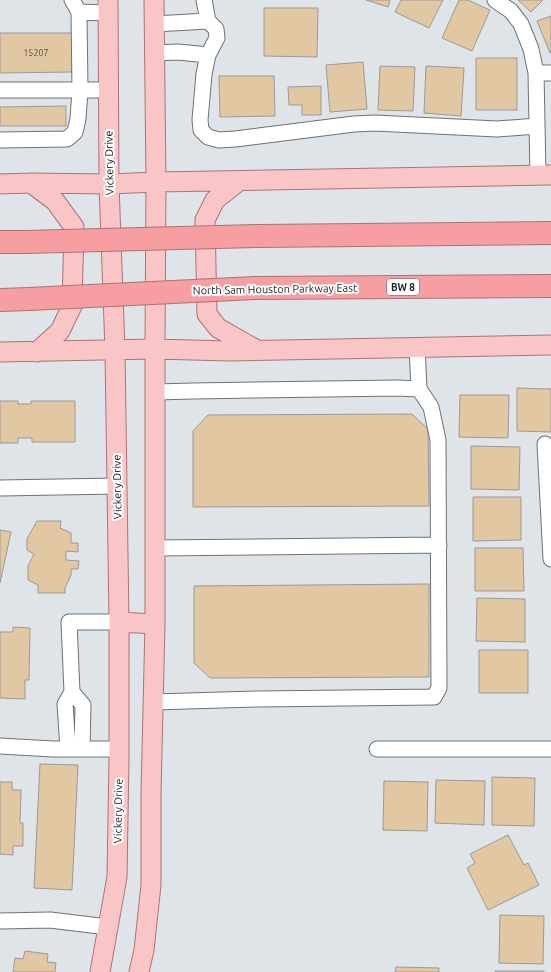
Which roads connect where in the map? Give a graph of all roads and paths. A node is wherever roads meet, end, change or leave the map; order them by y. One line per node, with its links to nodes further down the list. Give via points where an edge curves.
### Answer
1 (154, 0): 7 (main road)
2 (495, 0): 10 (lane, via 511,11 521,24 531,49)
3 (204, 1): 6 (lane)
4 (76, 6): 5 (lane); 13 (lane)
5 (108, 6): 14 (main road, Vickery Drive)
6 (208, 21): 7 (lane); 9 (lane, via 216,29 217,38)
7 (154, 24): 8 (main road)
8 (155, 53): 9 (lane); 19 (main road)
9 (208, 55): 15 (lane, via 204,74 201,130 208,137 219,140 354,124 497,129)
10 (536, 73): 11 (lane); 15 (lane)
11 (551, 73)
12 (0, 90): 13 (lane)
13 (80, 90): 14 (lane); 16 (lane, via 75,132 67,139)
14 (108, 90): 22 (main road, Vickery Drive)
15 (537, 126): 17 (lane)
16 (0, 140)
17 (544, 175): 18 (main road)
18 (239, 181): 19 (main road); 31 (main road, via 214,200 205,220 207,314 218,328)
19 (156, 182): 22 (main road); 29 (main road)
20 (31, 183): 21 (main road); 22 (main road); 33 (main road, via 55,201 74,227 72,306 60,331)
21 (0, 184)
22 (108, 184): 30 (main road, Vickery Drive)
23 (551, 233): 24 (highway, bridge)
24 (0, 242)
25 (551, 286): 26 (highway, North Sam Houston Parkway East / BW 8, bridge, via 255,288)
26 (0, 300)
27 (551, 345): 28 (main road)
28 (417, 347): 31 (main road); 34 (lane)
29 (155, 349): 30 (main road); 31 (main road); 35 (main road)
30 (114, 350): 33 (main road); 37 (main road, Vickery Drive)
31 (257, 350)
32 (0, 352): 33 (main road)
33 (37, 352)
34 (419, 389): 35 (lane); 40 (lane, via 431,408 438,440)
35 (155, 392): 41 (main road)
36 (545, 444): 39 (lane)
37 (117, 486): 38 (lane); 43 (main road, Vickery Drive)
38 (0, 488)
39 (550, 520): 42 (lane)
40 (439, 545): 41 (lane); 45 (lane, via 439,688 434,697)
41 (155, 548): 44 (main road)
42 (551, 559)
43 (119, 622): 44 (main road); 47 (lane, via 68,622 72,692 83,705); 48 (main road, Vickery Drive)
44 (155, 624): 45 (main road)
45 (153, 702): 54 (main road, via 151,885)
46 (0, 746): 47 (lane)
47 (75, 749): 48 (lane)
48 (119, 749): 52 (main road, Vickery Drive, via 117,877)
49 (377, 749): 50 (lane)
50 (551, 749)
51 (0, 921): 52 (lane, via 50,920)
52 (108, 927): 53 (main road, Vickery Drive)
53 (100, 972)
54 (139, 972)

